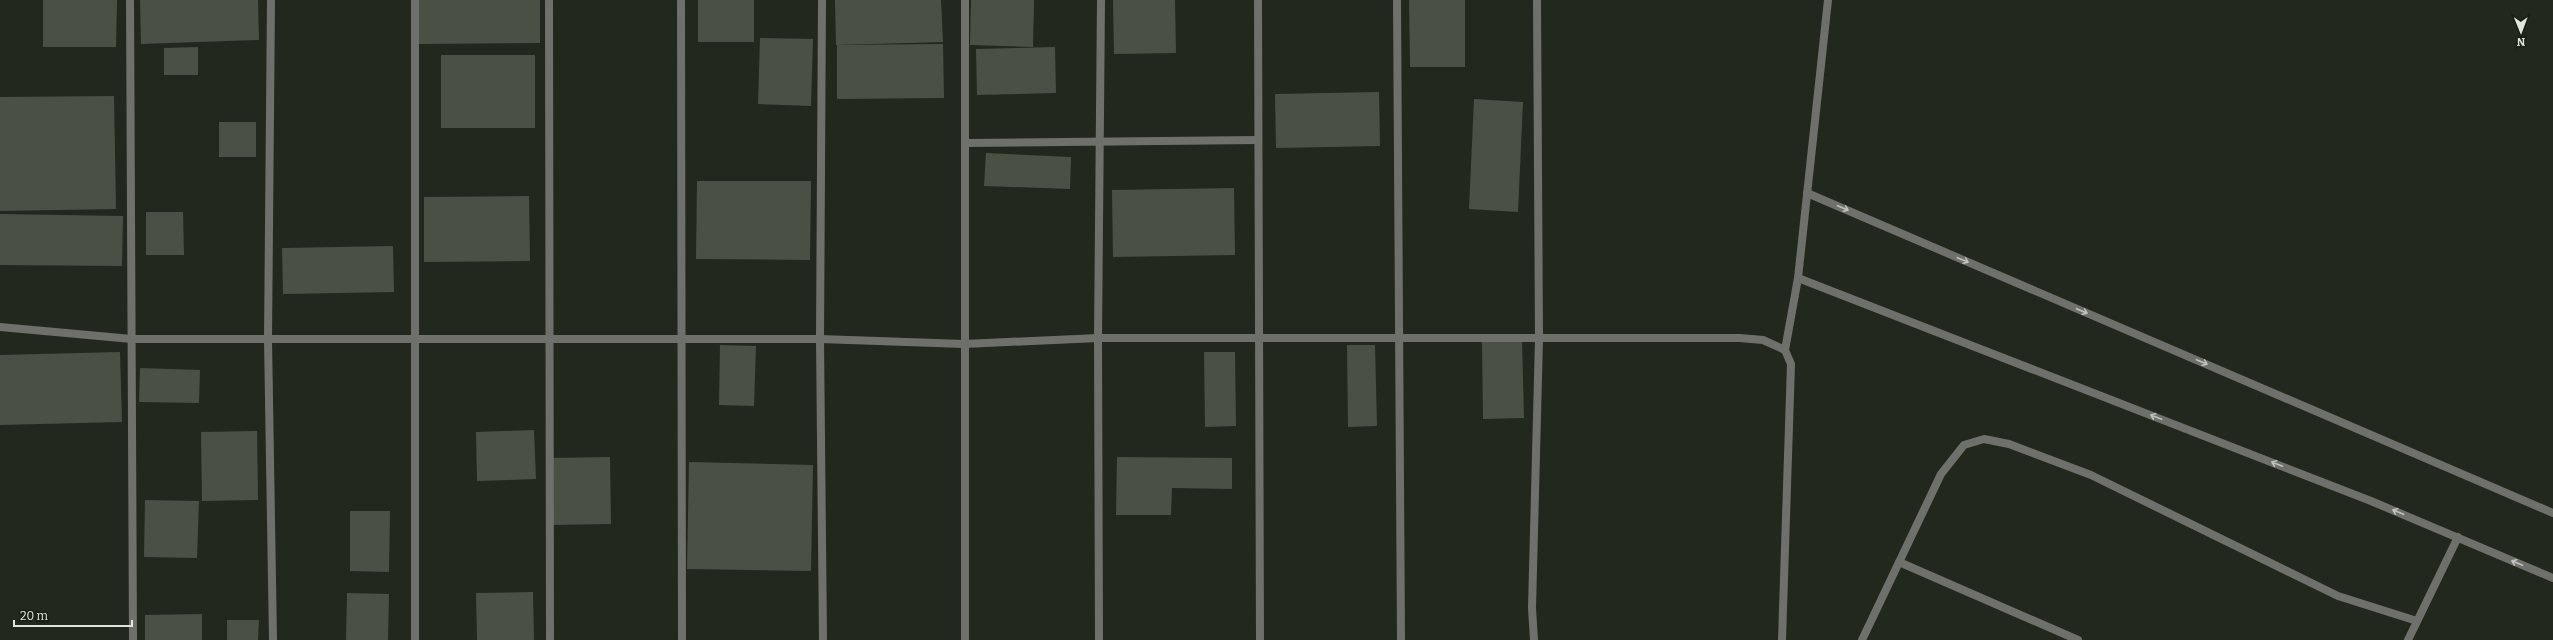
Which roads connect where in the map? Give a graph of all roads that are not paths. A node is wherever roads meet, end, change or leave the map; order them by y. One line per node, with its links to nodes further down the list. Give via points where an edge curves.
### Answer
1 (130, 0): 20 (street)
2 (271, 0): 21 (street)
3 (415, 0): 22 (street)
4 (549, 0): 23 (street)
5 (681, 0): 24 (street)
6 (822, 0): 25 (street)
7 (966, 0): 15 (street)
8 (1101, 0): 14 (street)
9 (1258, 0): 13 (street)
10 (1397, 0): 27 (street)
11 (1537, 0): 28 (street)
12 (1828, 0): 16 (street)
13 (1258, 140): 14 (street); 26 (street)
14 (1100, 142): 15 (street); 19 (street)
15 (966, 143): 29 (street)
16 (1807, 193): 17 (street); 31 (street, one-way to 31)
17 (1798, 278): 30 (street); 32 (street, one-way to 17)
18 (0, 327): 20 (street)
19 (1098, 338): 26 (street); 29 (street); 43 (street)
20 (132, 339): 21 (street); 36 (street)
21 (268, 339): 22 (street); 37 (street)
22 (415, 339): 23 (street); 38 (street)
23 (549, 339): 24 (street); 39 (street)
24 (682, 339): 25 (street); 40 (street)
25 (820, 339): 29 (street); 41 (street)
26 (1258, 339): 27 (street); 44 (street)
27 (1399, 339): 28 (street); 45 (street)
28 (1539, 339): 30 (street, via 1740,338 1763,340); 46 (street, via 1532,608)
29 (964, 344): 42 (street)
30 (1785, 350): 47 (street, via 1791,364)
31 (2553, 513)
32 (2458, 537): 34 (street, one-way to 32); 35 (street)
33 (1899, 562): 35 (street, via 1940,474 1964,445 1984,439 2009,444 2091,475 2338,596); 48 (street); 49 (street)
34 (2553, 578)
35 (2417, 621): 50 (street)
36 (133, 640)
37 (273, 640)
38 (415, 640)
39 (550, 640)
40 (682, 640)
41 (823, 640)
42 (965, 640)
43 (1099, 640)
44 (1260, 640)
45 (1401, 640)
46 (1534, 640)
47 (1782, 640)
48 (1862, 640)
49 (2078, 640)
50 (2408, 640)

